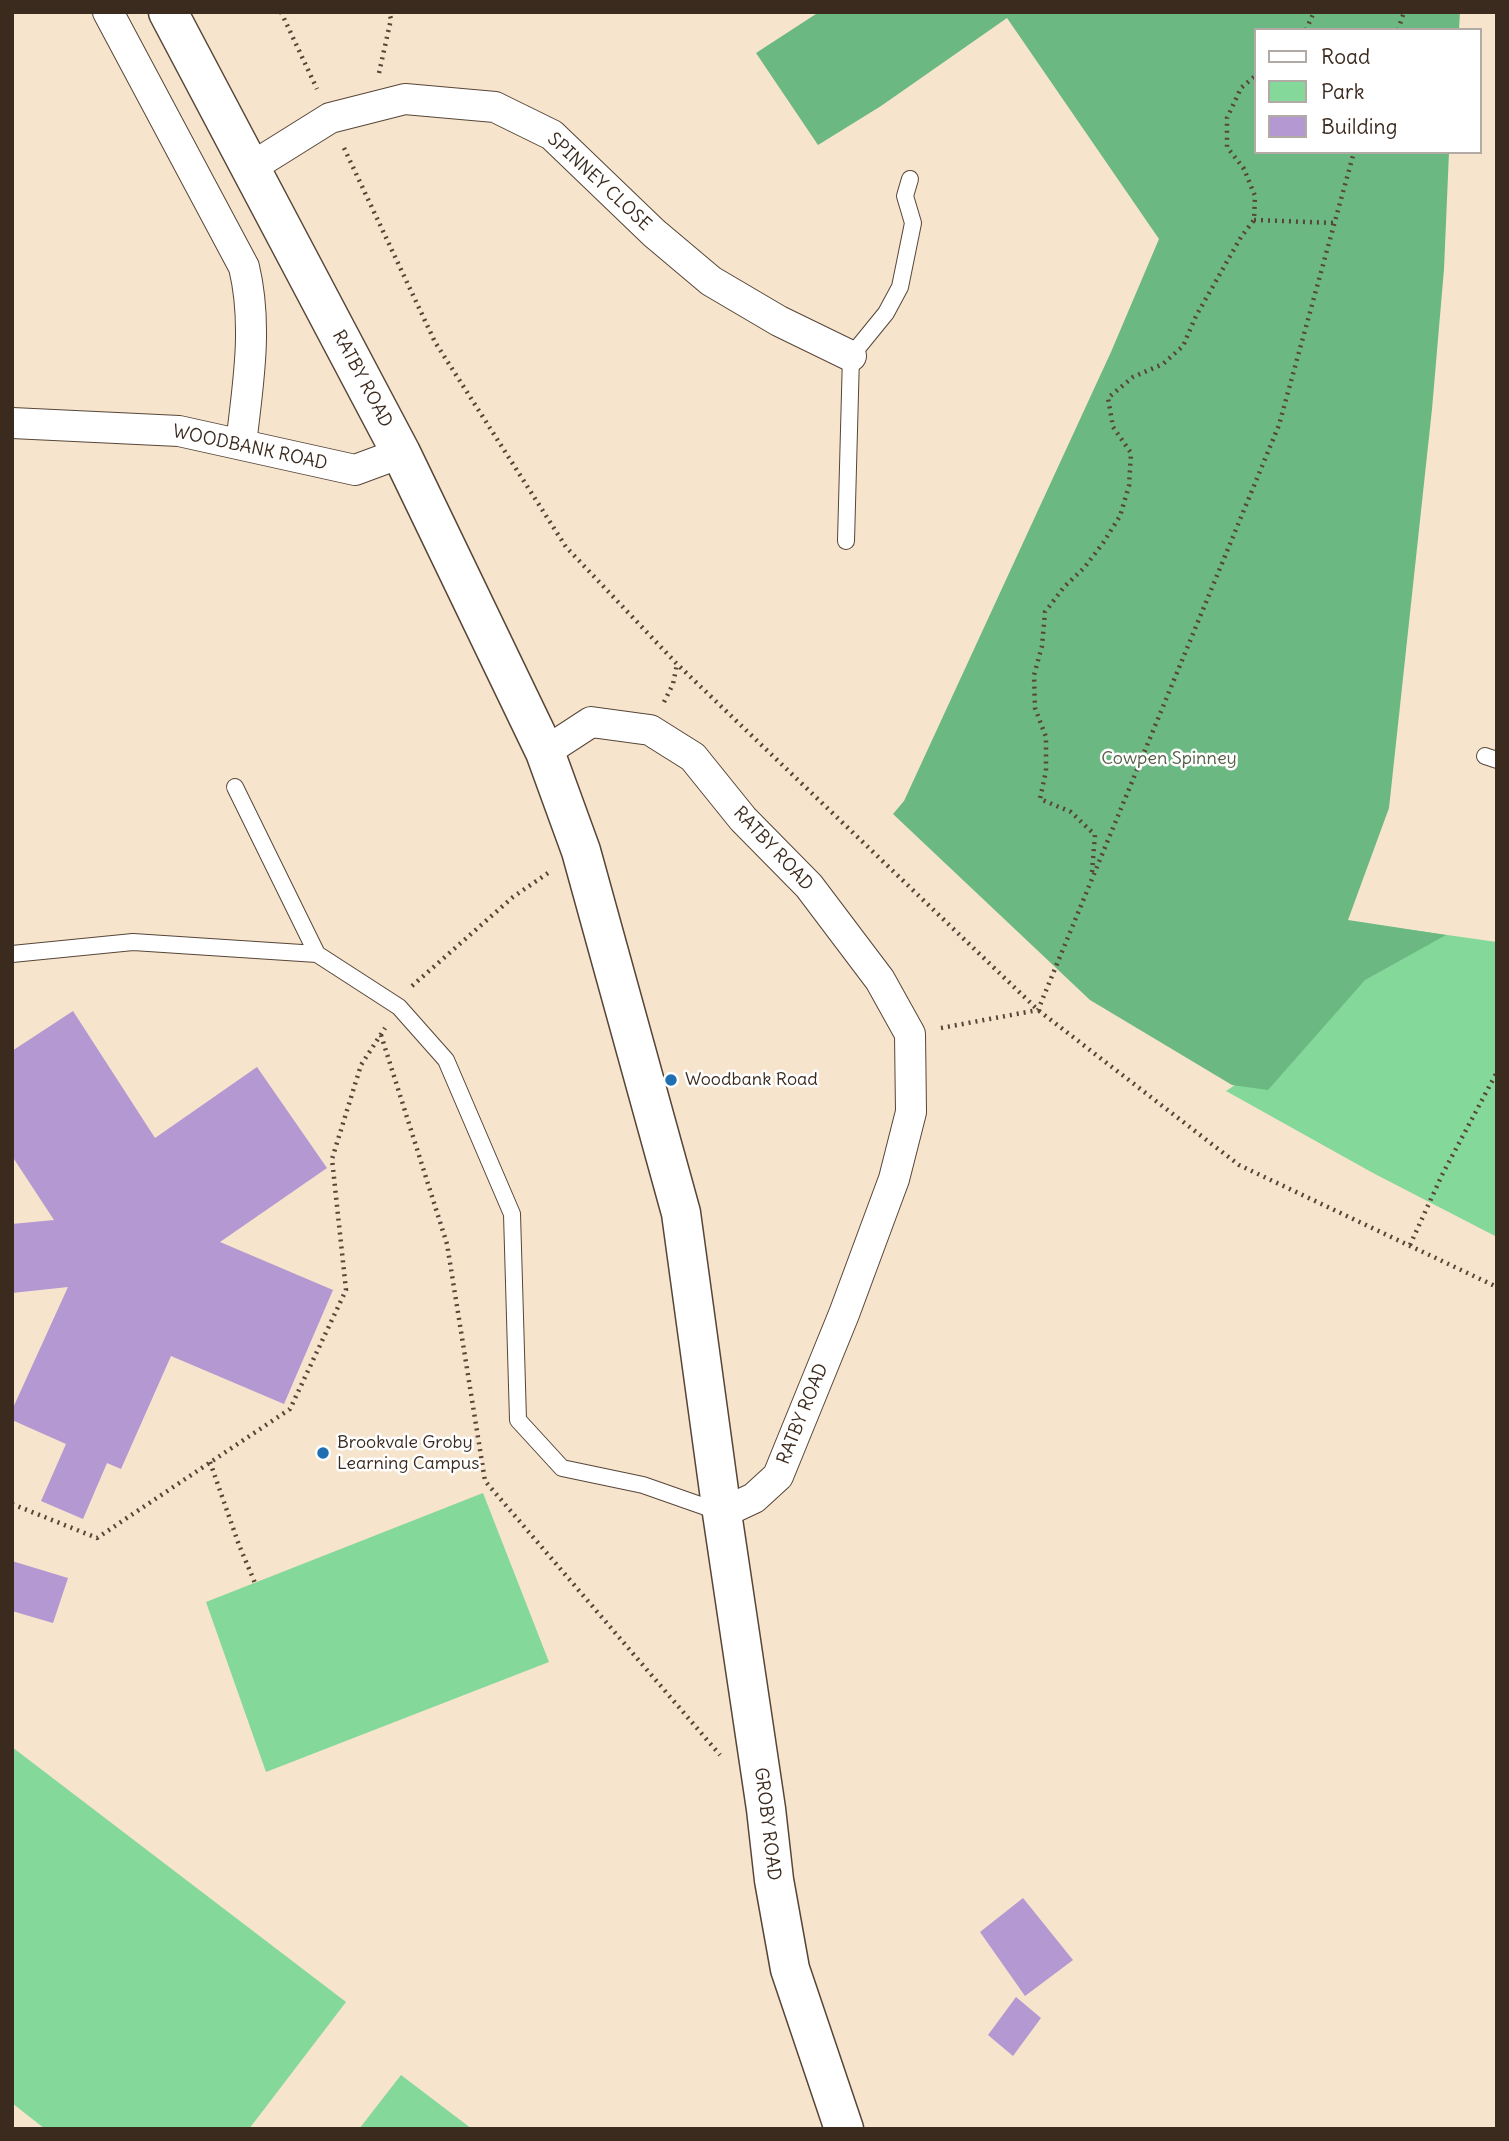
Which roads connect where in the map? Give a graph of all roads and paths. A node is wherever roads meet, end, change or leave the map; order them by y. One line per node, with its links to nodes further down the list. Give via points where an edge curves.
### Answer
1 (108, 12): 16 (street, via 244,267 251,300 251,335)
2 (168, 12): 10 (street, RATBY ROAD)
3 (281, 12): 8 (path)
4 (389, 12): 8 (path, via 379,72)
5 (1314, 12): 6 (path)
6 (1307, 28)
7 (1254, 77): 12 (path, via 1241,88 1227,118 1227,147 1244,169 1255,196)
8 (330, 118): 10 (street, SPINNEY CLOSE); 14 (street, SPINNEY CLOSE, via 405,99 495,107 552,135 711,281); 19 (path, via 435,342 566,547)
9 (1353, 154): 13 (path)
10 (250, 168): 17 (street, RATBY ROAD)
11 (909, 179): 14 (lane, via 905,196 913,223 900,287 886,313)
12 (1254, 220): 13 (path); 23 (path, via 1183,346 1108,398 1113,427 1131,453 1129,486 1120,516 1045,612 1034,675 1035,708 1046,737 1040,800 1071,812 1095,835)
13 (1335, 223): 23 (path, via 1279,425)
14 (851, 356): 18 (lane)
15 (12, 423): 16 (street, WOODBANK ROAD, via 179,430)
16 (241, 444): 17 (street, WOODBANK ROAD, via 355,470)
17 (401, 453): 21 (street, RATBY ROAD)
18 (846, 541)
19 (677, 664): 20 (path); 28 (path)
20 (673, 684)
21 (545, 752): 29 (street, RATBY ROAD, via 591,722 650,730 693,757 743,819 809,886 880,980); 35 (street, RATBY ROAD, via 581,851 681,1213)
22 (236, 786): 26 (lane)
23 (1092, 878): 28 (path)
24 (513, 897): 27 (path, via 412,986)
25 (12, 954): 26 (lane, via 133,942)
26 (317, 954): 27 (lane)
27 (399, 1007): 33 (path, via 360,1065 332,1159 346,1290 290,1409); 35 (lane, via 446,1060 512,1214 518,1420 562,1468 643,1485)
28 (1038, 1010): 29 (path); 31 (path, via 1239,1165)
29 (910, 1034): 35 (street, RATBY ROAD, via 911,1112 894,1179 844,1314 778,1476 754,1498)
30 (1497, 1072): 31 (path)
31 (1410, 1245): 32 (path)
32 (1497, 1287)
33 (211, 1462): 34 (path, via 97,1538); 36 (path)
34 (12, 1504)
35 (722, 1513): 37 (street, GROBY ROAD, via 790,1969)
36 (256, 1583)
37 (844, 2129)

